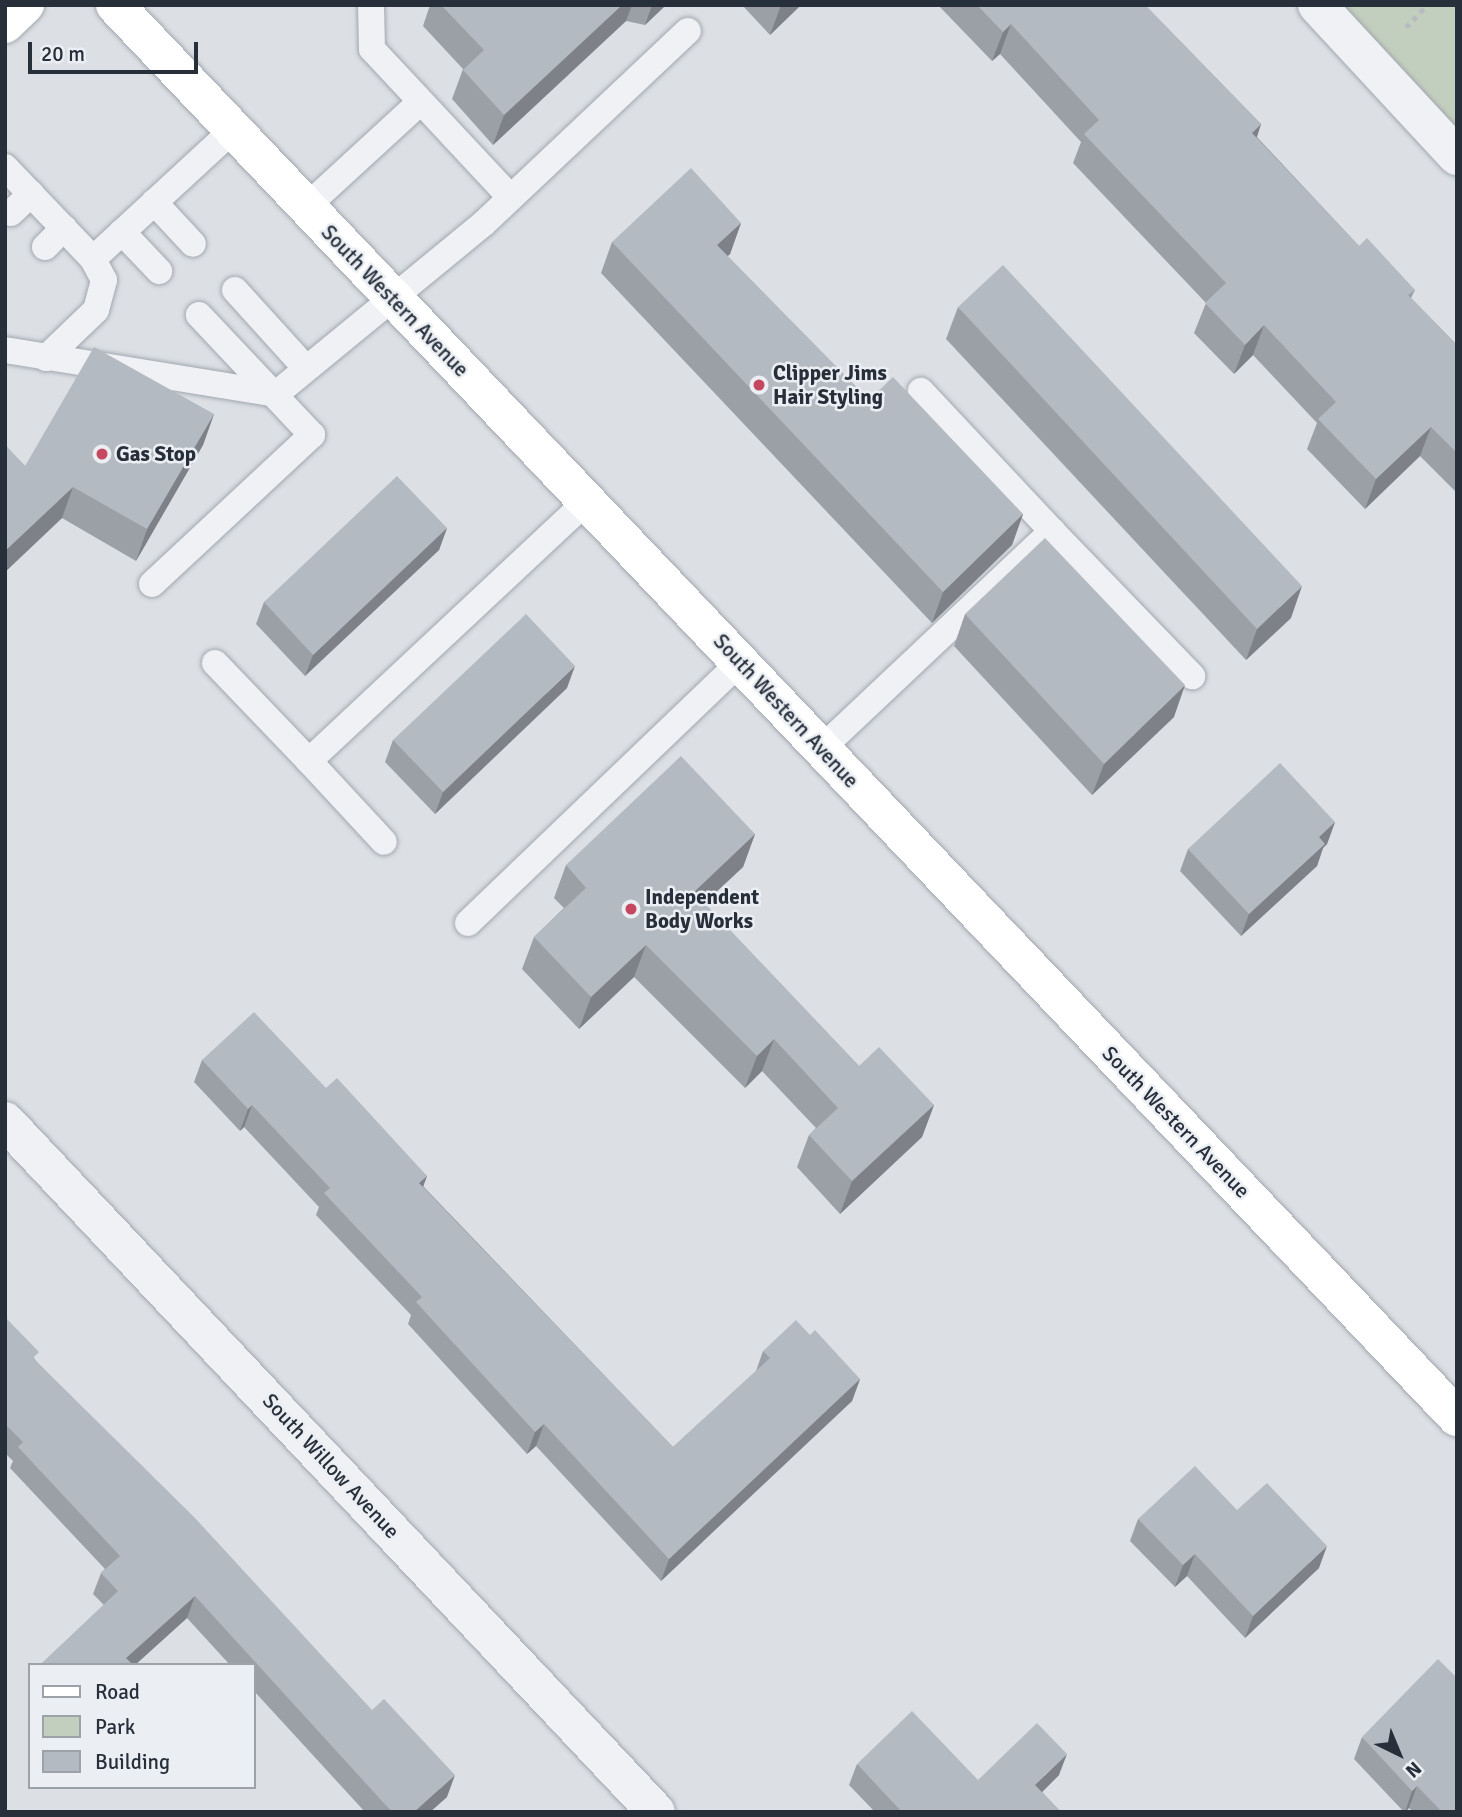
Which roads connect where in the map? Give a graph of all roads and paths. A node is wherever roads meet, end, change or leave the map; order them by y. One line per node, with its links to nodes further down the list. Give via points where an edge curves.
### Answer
1 (25, 5): 5 (street)
2 (115, 5): 8 (street, South Western Avenue)
3 (371, 5): 7 (lane, via 372,49)
4 (1317, 5): 9 (street)
5 (5, 24)
6 (688, 32): 12 (lane)
7 (419, 103): 12 (lane); 14 (lane)
8 (233, 130): 13 (lane); 14 (street, South Western Avenue)
9 (1457, 156)
10 (5, 167): 11 (lane)
11 (31, 194): 15 (lane); 16 (lane)
12 (510, 197): 23 (lane)
13 (154, 202): 17 (lane); 18 (lane)
14 (305, 208): 23 (street, South Western Avenue)
15 (10, 213)
16 (64, 228): 19 (lane); 20 (lane)
17 (122, 232): 20 (lane); 21 (lane)
18 (193, 244)
19 (45, 247)
20 (93, 259): 26 (lane, via 104,280 96,310)
21 (159, 271)
22 (235, 290): 27 (lane)
23 (394, 299): 27 (lane); 30 (street, South Western Avenue)
24 (199, 315): 29 (lane)
25 (5, 350): 26 (lane)
26 (46, 358): 29 (lane)
27 (304, 366): 29 (lane)
28 (921, 391): 31 (lane)
29 (276, 394): 32 (lane, via 313,435)
30 (586, 502): 33 (street, South Western Avenue); 37 (lane)
31 (1052, 531): 35 (lane); 36 (lane)
32 (152, 584)
33 (740, 662): 36 (street, South Western Avenue); 39 (lane)
34 (215, 663): 37 (lane)
35 (1192, 676)
36 (821, 749): 41 (street, South Western Avenue)
37 (309, 761): 38 (lane)
38 (384, 842)
39 (468, 923)
40 (5, 1121): 42 (street, South Willow Avenue)
41 (1457, 1417)
42 (637, 1805)

